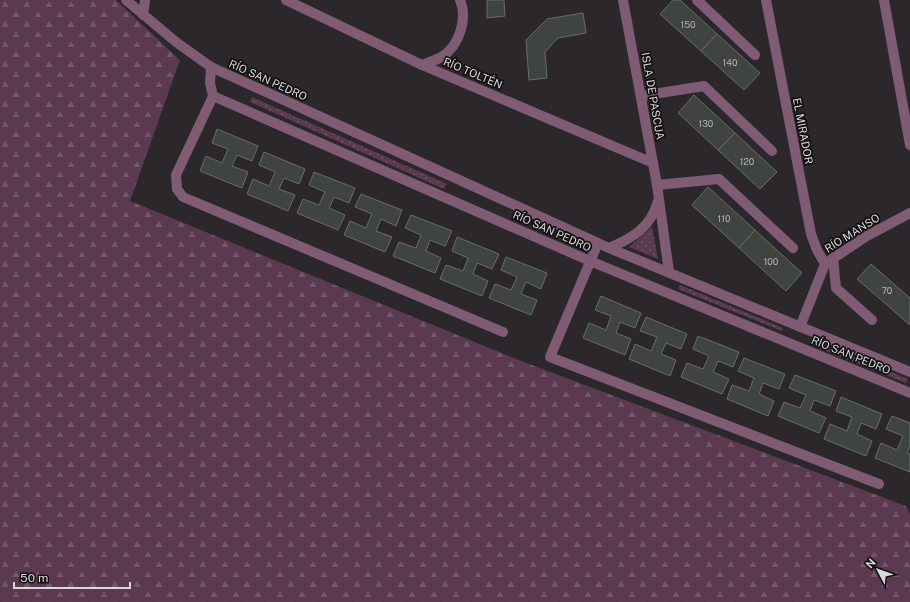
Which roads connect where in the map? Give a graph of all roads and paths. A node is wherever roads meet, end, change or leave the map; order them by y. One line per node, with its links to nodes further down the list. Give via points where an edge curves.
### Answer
1 (126, 0): 9 (street, RÍO SAN PEDRO)
2 (145, 0): 9 (street)
3 (286, 0): 11 (street, RÍO TOLTÉN)
4 (460, 0): 11 (street, via 462,23 458,41 443,56)
5 (623, 0): 14 (street, ISLA DE PASCUA)
6 (697, 0): 10 (street)
7 (766, 0): 25 (street, EL MIRADOR, via 811,234 817,250)
8 (884, 0): 15 (street)
9 (143, 15): 12 (street, RÍO SAN PEDRO)
10 (755, 55)
11 (422, 65): 17 (street, RÍO TOLTÉN)
12 (211, 67): 13 (street, RÍO SAN PEDRO, via 210,83); 21 (street, RÍO SAN PEDRO)
13 (213, 96): 24 (street, RÍO SAN PEDRO); 29 (street, via 176,175 177,189 183,197)
14 (640, 96): 16 (street, via 704,86); 17 (street, ISLA DE PASCUA)
15 (910, 145)
16 (772, 151)
17 (653, 163): 18 (street, ISLA DE PASCUA)
18 (657, 185): 19 (street, ISLA DE PASCUA); 23 (street, via 719,179)
19 (658, 197): 22 (street, ISLA DE PASCUA, via 650,220 641,231); 26 (street, ISLA DE PASCUA)
20 (910, 213): 25 (street, RÍO MANSO, via 865,237)
21 (598, 243): 22 (street, RÍO SAN PEDRO); 24 (street)
22 (609, 248): 26 (street, RÍO SAN PEDRO)
23 (793, 248)
24 (590, 261): 31 (street, RÍO SAN PEDRO); 32 (street, via 550,357)
25 (829, 261): 27 (street, via 836,288); 28 (street, RÍO MANSO)
26 (669, 272): 28 (street, RÍO SAN PEDRO)
27 (872, 320)
28 (800, 327): 30 (street, RÍO SAN PEDRO)
29 (502, 332)
30 (910, 372)
31 (910, 393)
32 (879, 484)

